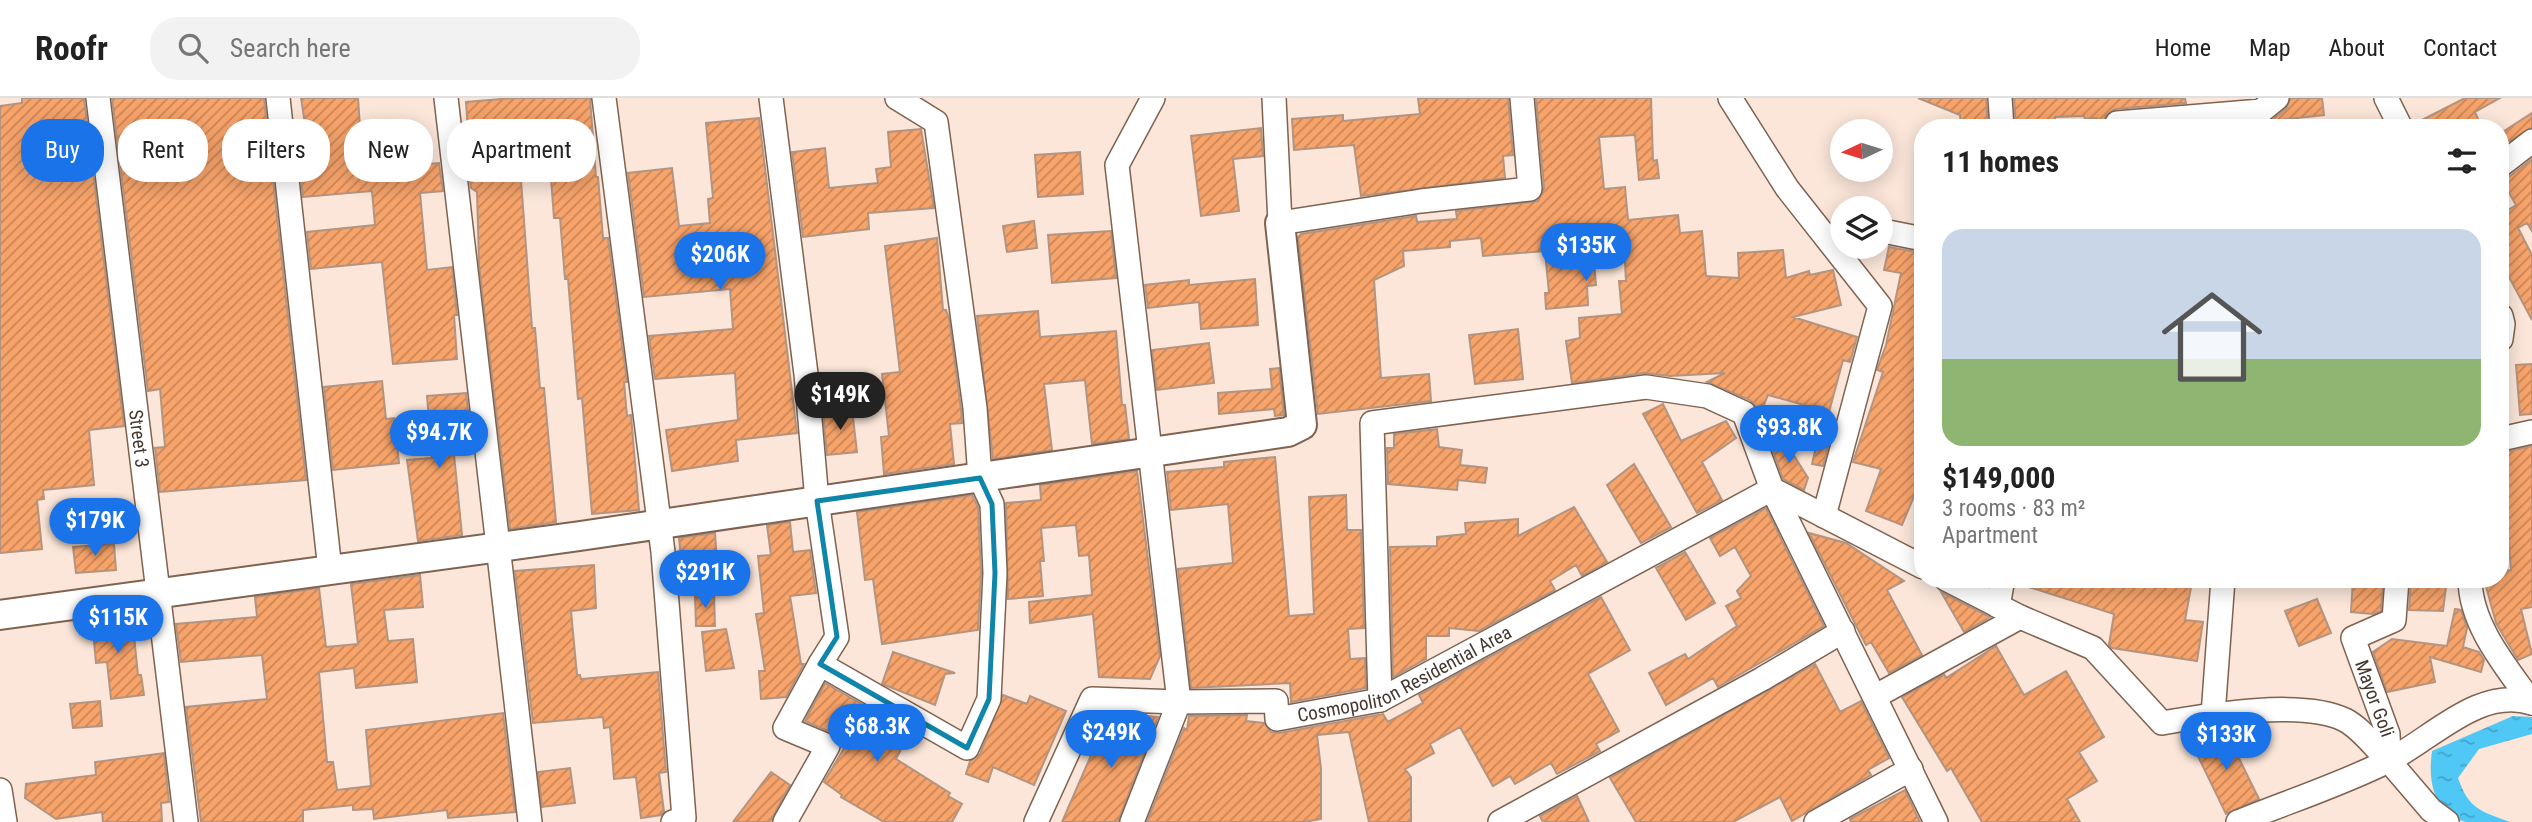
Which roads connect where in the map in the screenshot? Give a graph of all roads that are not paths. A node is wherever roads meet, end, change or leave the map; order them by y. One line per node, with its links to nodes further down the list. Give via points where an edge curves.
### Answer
1 (98, 98): 38 (street, Street 3)
2 (278, 98): 32 (street)
3 (446, 98): 30 (street)
4 (604, 98): 29 (street)
5 (771, 98): 27 (street)
6 (897, 98): 25 (street, via 936,122 975,408)
7 (1153, 98): 24 (street, via 1117,165)
8 (1274, 98): 19 (street)
9 (1522, 98): 19 (street, via 1530,189)
10 (1730, 98): 28 (street, via 1787,188 1880,306)
11 (2000, 98): 14 (street)
12 (2277, 98): 15 (street, via 2261,111)
13 (2386, 98): 16 (street)
14 (2001, 119)
15 (2165, 119)
16 (2396, 119)
17 (2532, 141): 18 (street)
18 (2509, 158)
19 (1280, 223): 24 (street, via 1302,425 1288,432)
20 (1893, 233): 21 (street)
21 (1914, 237)
22 (2532, 432): 23 (street)
23 (2509, 437)
24 (1150, 451): 25 (street); 46 (street)
25 (980, 478): 27 (street); 43 (street, via 992,504 995,573 989,699 967,748)
26 (1772, 489): 28 (street); 42 (street); 45 (street, Cosmopoliton Residential Area); 45 (street, via 1744,413 1707,396 1646,387 1372,423)
27 (817, 501): 29 (street); 43 (street, via 837,637)
28 (1824, 516): 31 (street)
29 (659, 525): 30 (street); 55 (street, via 684,818)
30 (496, 547): 32 (street); 54 (street)
31 (1914, 562)
32 (330, 570): 38 (street)
33 (1964, 588): 39 (street)
34 (2001, 588): 39 (street)
35 (2222, 588): 48 (street)
36 (2396, 588): 49 (street, Mayor Goli, via 2394,620 2353,638 2388,734)
37 (2470, 588): 47 (street, via 2490,642)
38 (158, 594): 40 (street); 53 (street, Street 3)
39 (1998, 606): 41 (street)
40 (0, 615)
41 (2020, 617): 44 (street); 48 (street, via 2092,648 2162,723)
42 (1843, 631): 44 (street); 59 (street)
43 (820, 664): 56 (street, via 785,728 828,746)
44 (1876, 696): 50 (street)
45 (1380, 700): 46 (street, Cosmopoliton Residential Area, via 1277,719 1276,701)
46 (1179, 702): 57 (street, via 1092,699); 58 (street)
47 (2532, 703): 49 (street, via 2514,697 2484,705 2433,730)
48 (2213, 715): 49 (street, via 2319,711 2347,721)
49 (2389, 761): 62 (street); 63 (street, Mayor Goli)
50 (1911, 769): 60 (street); 61 (street)
51 (0, 790): 52 (street)
52 (5, 822)
53 (186, 822)
54 (530, 822)
55 (674, 822)
56 (785, 822)
57 (1036, 822)
58 (1132, 822)
59 (1500, 822)
60 (1816, 822)
61 (1936, 822)
62 (2238, 822)
63 (2447, 822)

